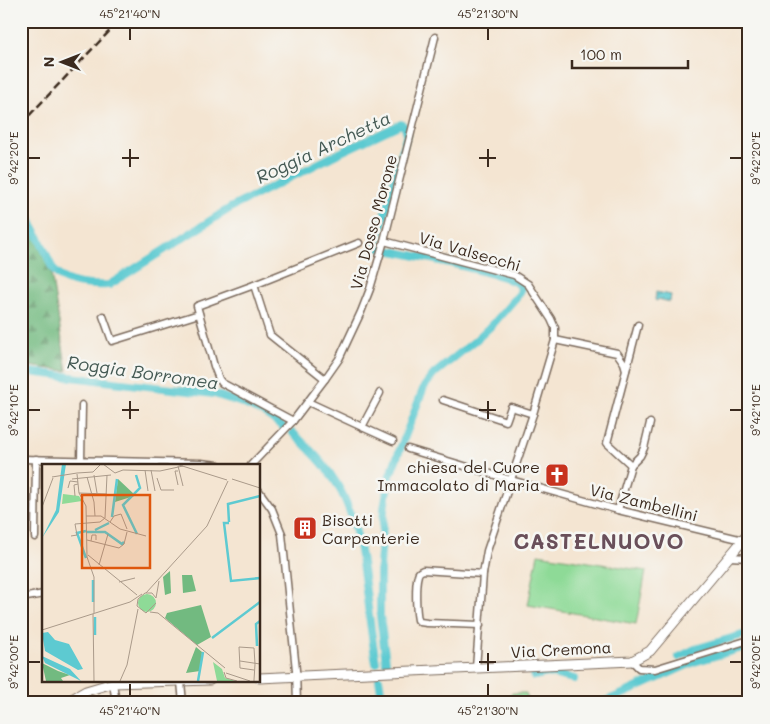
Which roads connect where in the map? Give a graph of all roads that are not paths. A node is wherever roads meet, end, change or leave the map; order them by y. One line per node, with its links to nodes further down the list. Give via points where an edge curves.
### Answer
1 (435, 37): 3 (street, Via Dosso Morone)
2 (359, 243): 4 (street)
3 (382, 246): 8 (street, Via Valsecchi, via 514,275 528,284 551,318); 10 (street, Via Dosso Morone, via 361,312 339,359)
4 (254, 285): 5 (street, via 196,306); 10 (street, via 270,335)
5 (199, 314): 6 (street, via 112,341); 16 (street, via 222,384)
6 (103, 316)
7 (638, 325): 9 (street)
8 (555, 340): 9 (street, via 616,353); 15 (street, Via Valsecchi)
9 (626, 371): 28 (street, via 607,443)
10 (325, 379): 13 (street, Via Dosso Morone)
11 (380, 393): 18 (street)
12 (443, 400): 15 (street, via 506,421 511,407)
13 (308, 402): 16 (street, Via Dosso Morone); 18 (street)
14 (82, 405): 23 (street)
15 (533, 414): 29 (street, Via Valsecchi)
16 (293, 421): 27 (street, Via Dosso Morone)
17 (650, 423): 28 (street, via 644,448)
18 (362, 427): 19 (street)
19 (393, 441)
20 (408, 449): 29 (street, Via Zambellini)
21 (21, 459): 22 (street)
22 (36, 459): 23 (street); 33 (street)
23 (81, 460): 24 (street)
24 (90, 463): 25 (street)
25 (134, 463): 26 (street)
26 (210, 464)
27 (252, 464)
28 (631, 465): 31 (street)
29 (510, 480): 31 (street, Via Zambellini); 37 (street, Via Valsecchi, via 487,551)
30 (260, 491): 44 (street, via 272,509 282,534)
31 (618, 510): 34 (street, Via Zambellini)
32 (749, 533): 34 (street, Via Cremona)
33 (35, 537)
34 (743, 540): 35 (street, Via Cremona)
35 (729, 557): 36 (street); 42 (street, Via Cremona, via 650,651)
36 (749, 558)
37 (484, 574): 40 (street, Via Valsecchi); 40 (street, via 420,571 416,597 420,622)
38 (42, 594): 39 (street)
39 (21, 598)
40 (480, 625): 43 (street, Via Valsecchi)
41 (749, 640): 42 (street, via 655,669 639,668)
42 (632, 661): 43 (street, Via Cremona)
43 (476, 668): 44 (street, Via Cremona)
44 (296, 677): 45 (street, Via Cremona); 51 (street)
45 (260, 678)
46 (182, 682): 47 (street); 50 (street)
47 (113, 683): 48 (street, via 86,691); 49 (street)
48 (65, 703)
49 (116, 703)
50 (183, 703)
51 (297, 703)

